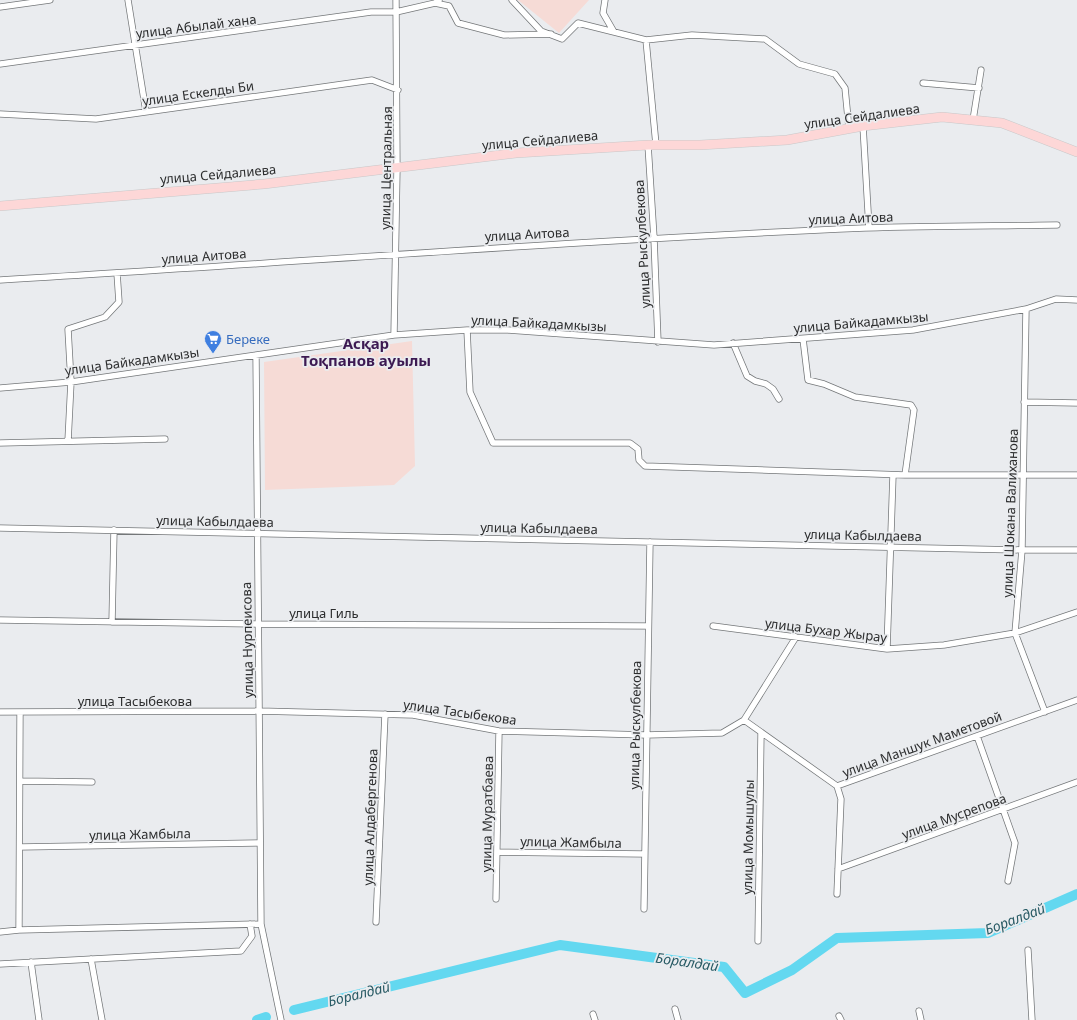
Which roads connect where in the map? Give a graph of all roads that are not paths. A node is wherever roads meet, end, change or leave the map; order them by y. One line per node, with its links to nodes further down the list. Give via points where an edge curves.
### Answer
1 (50, 0): 7 (street)
2 (128, 0): 12 (street)
3 (396, 0): 8 (street, улица Центральная)
4 (512, 0): 10 (street, via 541,31)
5 (605, 0): 9 (street, via 603,13)
6 (437, 1): 8 (street, улица Абылай хана); 10 (street, via 449,6 458,23 504,35)
7 (0, 7)
8 (396, 12): 12 (street, улица Абылай хана, via 371,12 185,40); 17 (street, улица Центральная)
9 (614, 32): 10 (street, via 578,23 562,39); 11 (street)
10 (550, 34)
11 (646, 40): 22 (street, via 692,35 765,39 799,64 835,74 845,88); 23 (street, улица Рыскулбекова)
12 (134, 45): 13 (street, улица Абылай хана); 18 (street)
13 (0, 64)
14 (981, 70): 16 (street)
15 (923, 83): 16 (street)
16 (979, 88): 20 (street)
17 (398, 90): 18 (street, улица Ескелды Би, via 372,80); 25 (street, улица Центральная)
18 (146, 112): 19 (street, улица Ескелды Би, via 96,119)
19 (0, 114)
20 (973, 120): 21 (main road, улица Сейдалиева, via 942,117); 24 (main road, улица Сейдалиева, via 1002,123)
21 (863, 126): 22 (main road, улица Сейдалиева); 28 (street)
22 (849, 129): 23 (main road, улица Сейдалиева, via 787,140)
23 (652, 145): 25 (main road, улица Сейдалиева, via 516,153); 29 (street, улица Рыскулбекова)
24 (1077, 152)
25 (397, 169): 26 (main road, улица Сейдалиева, via 264,184); 30 (street, улица Центральная)
26 (0, 206)
27 (1057, 225): 28 (street, улица Аитова)
28 (869, 228): 29 (street, улица Аитова)
29 (654, 238): 30 (street, улица Аитова); 38 (street, улица Рыскулбекова)
30 (396, 253): 31 (street, улица Аитова); 36 (street, улица Центральная)
31 (117, 273): 32 (street, улица Аитова); 41 (street, via 119,302 105,317 68,329)
32 (0, 280)
33 (1077, 300): 34 (street, улица Байкадамкызы, via 1056,298)
34 (1026, 309): 37 (street, улица Байкадамкызы, via 913,330); 44 (street, улица Шокана Валиханова)
35 (466, 330): 36 (street, улица Байкадамкызы); 38 (street, улица Байкадамкызы, via 508,330); 49 (street, via 470,392 493,443 630,443 638,448 639,460 645,466)
36 (394, 335): 40 (street, улица Байкадамкызы)
37 (803, 339): 39 (street, улица Байкадамкызы); 50 (street, via 808,380 855,397 912,405 914,410)
38 (658, 342): 39 (street, улица Байкадамкызы, via 714,345)
39 (733, 343): 43 (street, via 747,376 773,389)
40 (256, 355): 41 (street, улица Байкадамкызы); 55 (street, улица Нурпеисова)
41 (71, 382): 42 (street, улица Байкадамкызы); 47 (street)
42 (0, 388)
43 (779, 399)
44 (1024, 402): 45 (street); 52 (street, улица Шокана Валиханова)
45 (1077, 403)
46 (165, 439): 47 (street)
47 (68, 441): 48 (street)
48 (0, 442)
49 (893, 475): 50 (street); 57 (street)
50 (905, 475): 52 (street)
51 (1077, 475): 52 (street)
52 (1024, 476): 58 (street, улица Шокана Валиханова)
53 (0, 528): 54 (street, улица Кабылдаева)
54 (114, 530): 55 (street, улица Кабылдаева); 62 (street)
55 (258, 532): 56 (street, улица Кабылдаева); 63 (street, улица Нурпеисова)
56 (650, 542): 57 (street, улица Кабылдаева); 64 (street, улица Рыскулбекова)
57 (890, 546): 58 (street, улица Кабылдаева); 68 (street)
58 (1022, 550): 59 (street, улица Кабылдаева); 66 (street, улица Шокана Валиханова)
59 (1077, 550)
60 (1077, 612): 66 (street, улица Бухар Жырау)
61 (0, 620): 62 (street, улица Гиль)
62 (112, 622): 63 (street, улица Гиль)
63 (258, 624): 64 (street, улица Гиль); 70 (street, улица Нурпеисова)
64 (648, 626): 78 (street, улица Рыскулбекова)
65 (713, 626): 67 (street, улица Бухар Жырау)
66 (1015, 633): 68 (street, улица Бухар Жырау, via 944,645); 72 (street, улица Шокана Валиханова)
67 (796, 637): 68 (street, улица Бухар Жырау); 75 (street, улица Тасыбекова)
68 (887, 650)
69 (1077, 700): 72 (street, улица Маншук Маметовой)
70 (259, 711): 73 (street, улица Тасыбекова); 74 (street, улица Тасыбекова); 85 (street, улица Нурпеисова)
71 (0, 712): 73 (street, улица Тасыбекова)
72 (1045, 712): 79 (street, улица Маншук Маметовой)
73 (20, 713): 80 (street)
74 (385, 714): 76 (street, улица Тасыбекова, via 413,715); 94 (street, улица Алдабергенова)
75 (744, 720): 77 (street, улица Маншук Маметовой); 78 (street, улица Тасыбекова, via 722,733)
76 (499, 730): 78 (street, улица Тасыбекова); 87 (street, улица Муратбаева)
77 (761, 733): 83 (street, улица Маншук Маметовой); 99 (street, улица Момышулы)
78 (646, 735): 88 (street, улица Рыскулбекова)
79 (977, 736): 83 (street, улица Маншук Маметовой); 84 (street)
80 (20, 781): 81 (street); 86 (street)
81 (92, 782)
82 (1077, 782): 84 (street, улица Мусрепова)
83 (837, 786): 89 (street, via 841,799)
84 (1003, 810): 89 (street, улица Мусрепова); 90 (street, via 1014,843)
85 (260, 843): 86 (street, улица Жамбыла); 96 (street, улица Нурпеисова)
86 (20, 847): 97 (street)
87 (497, 852): 88 (street, улица Жамбыла); 92 (street, улица Муратбаева)
88 (644, 854): 93 (street, улица Рыскулбекова)
89 (838, 869): 91 (street)
90 (1008, 881)
91 (837, 894)
92 (496, 899)
93 (644, 909)
94 (376, 922)
95 (250, 924): 96 (street); 97 (street); 101 (street, via 252,936 241,951)
96 (261, 924): 109 (street, улица Нурпеисова)
97 (20, 930): 98 (street)
98 (0, 932)
99 (758, 941)
100 (1028, 950): 113 (street)
101 (91, 959): 102 (street); 108 (street)
102 (31, 962): 103 (street); 107 (street)
103 (0, 964)
104 (675, 1009): 111 (street)
105 (919, 1011): 112 (street)
106 (593, 1014): 110 (street)
107 (39, 1020)
108 (102, 1020)
109 (281, 1020)
110 (595, 1020)
111 (678, 1020)
112 (921, 1020)
113 (1032, 1020)

